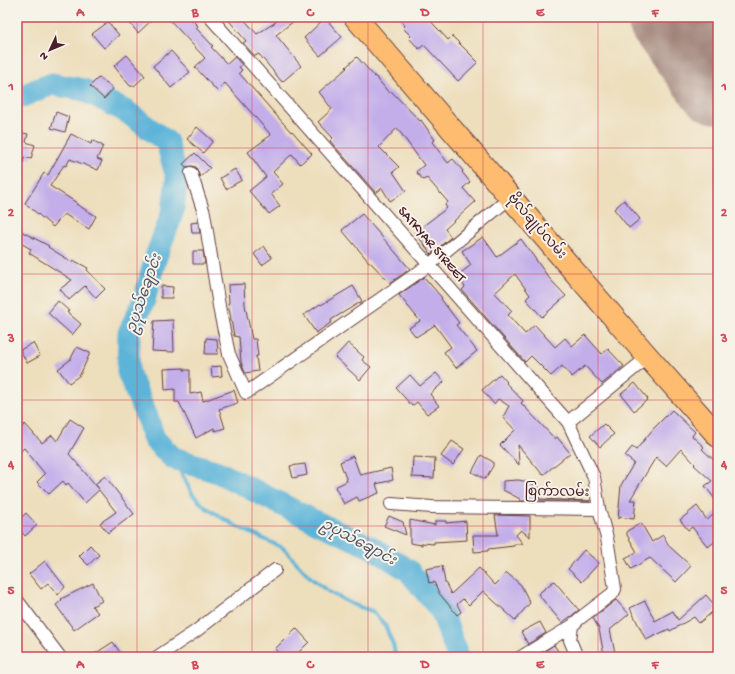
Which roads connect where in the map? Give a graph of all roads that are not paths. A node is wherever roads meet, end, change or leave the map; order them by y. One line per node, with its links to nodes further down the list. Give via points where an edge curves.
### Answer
1 (210, 17): 5 (street, SATKYAR STREET)
2 (355, 17): 4 (highway, ဗိုလ်ချုပ်လမ်း)
3 (191, 173): 5 (street, via 204,214 229,354 246,393)
4 (511, 197): 5 (street); 6 (highway, ဗိုလ်ချုပ်လမ်း)
5 (429, 265): 7 (street, SATKYAR STREET)
6 (648, 357): 7 (street); 8 (highway, ဗိုလ်ချုပ်လမ်း)
7 (568, 422): 10 (street, SATKYAR STREET, via 594,477)
8 (718, 436)
9 (391, 504): 10 (street, စြက်ာလမ်း, via 432,507)
10 (599, 509): 13 (street, စြက်ာလမ်း, via 607,538 614,591)
11 (275, 570): 15 (street, via 196,631)
12 (17, 600): 14 (street)
13 (572, 626): 16 (street); 17 (street, via 570,640)
14 (60, 657)
15 (157, 657)
16 (521, 657)
17 (577, 657)

